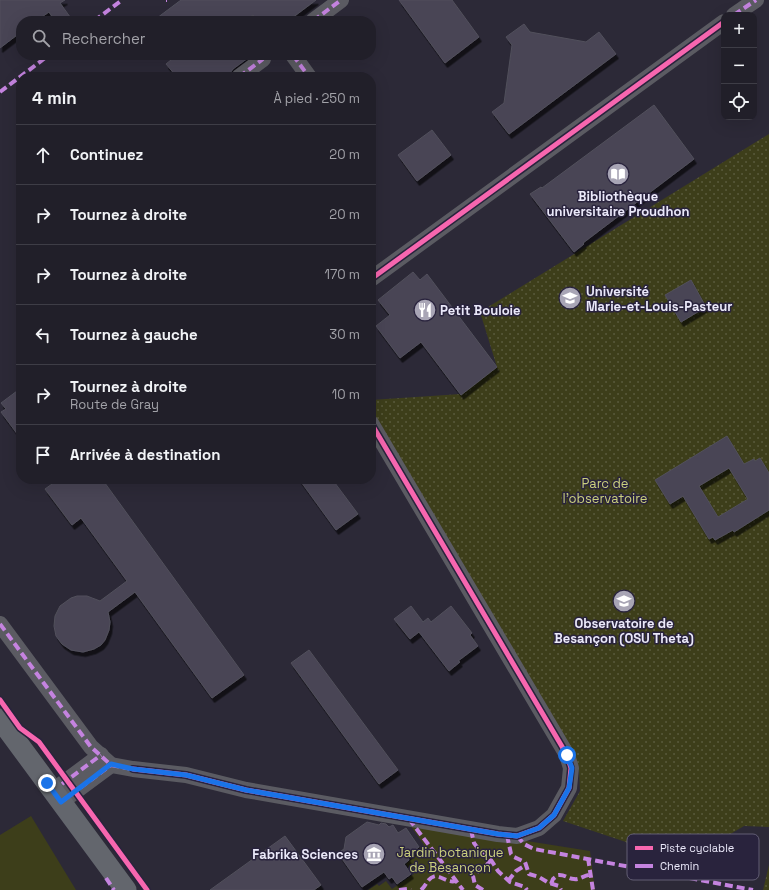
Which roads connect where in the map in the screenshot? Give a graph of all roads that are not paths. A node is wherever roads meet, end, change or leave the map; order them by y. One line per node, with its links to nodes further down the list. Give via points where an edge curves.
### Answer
1 (341, 0): 4 (street)
2 (756, 0): 3 (street)
3 (738, 12)
4 (320, 16)
5 (721, 24): 10 (street)
6 (262, 60): 8 (street)
7 (297, 60): 9 (street)
8 (246, 72)
9 (305, 72)
10 (376, 275)
11 (376, 431): 14 (street, via 567,755 572,768 569,788 554,815 539,828 517,836 498,834 246,790 186,775 133,769)
12 (0, 624): 14 (street, via 91,747)
13 (0, 719): 15 (main road)
14 (106, 760): 15 (street)
15 (62, 793): 16 (main road)
16 (126, 890)

